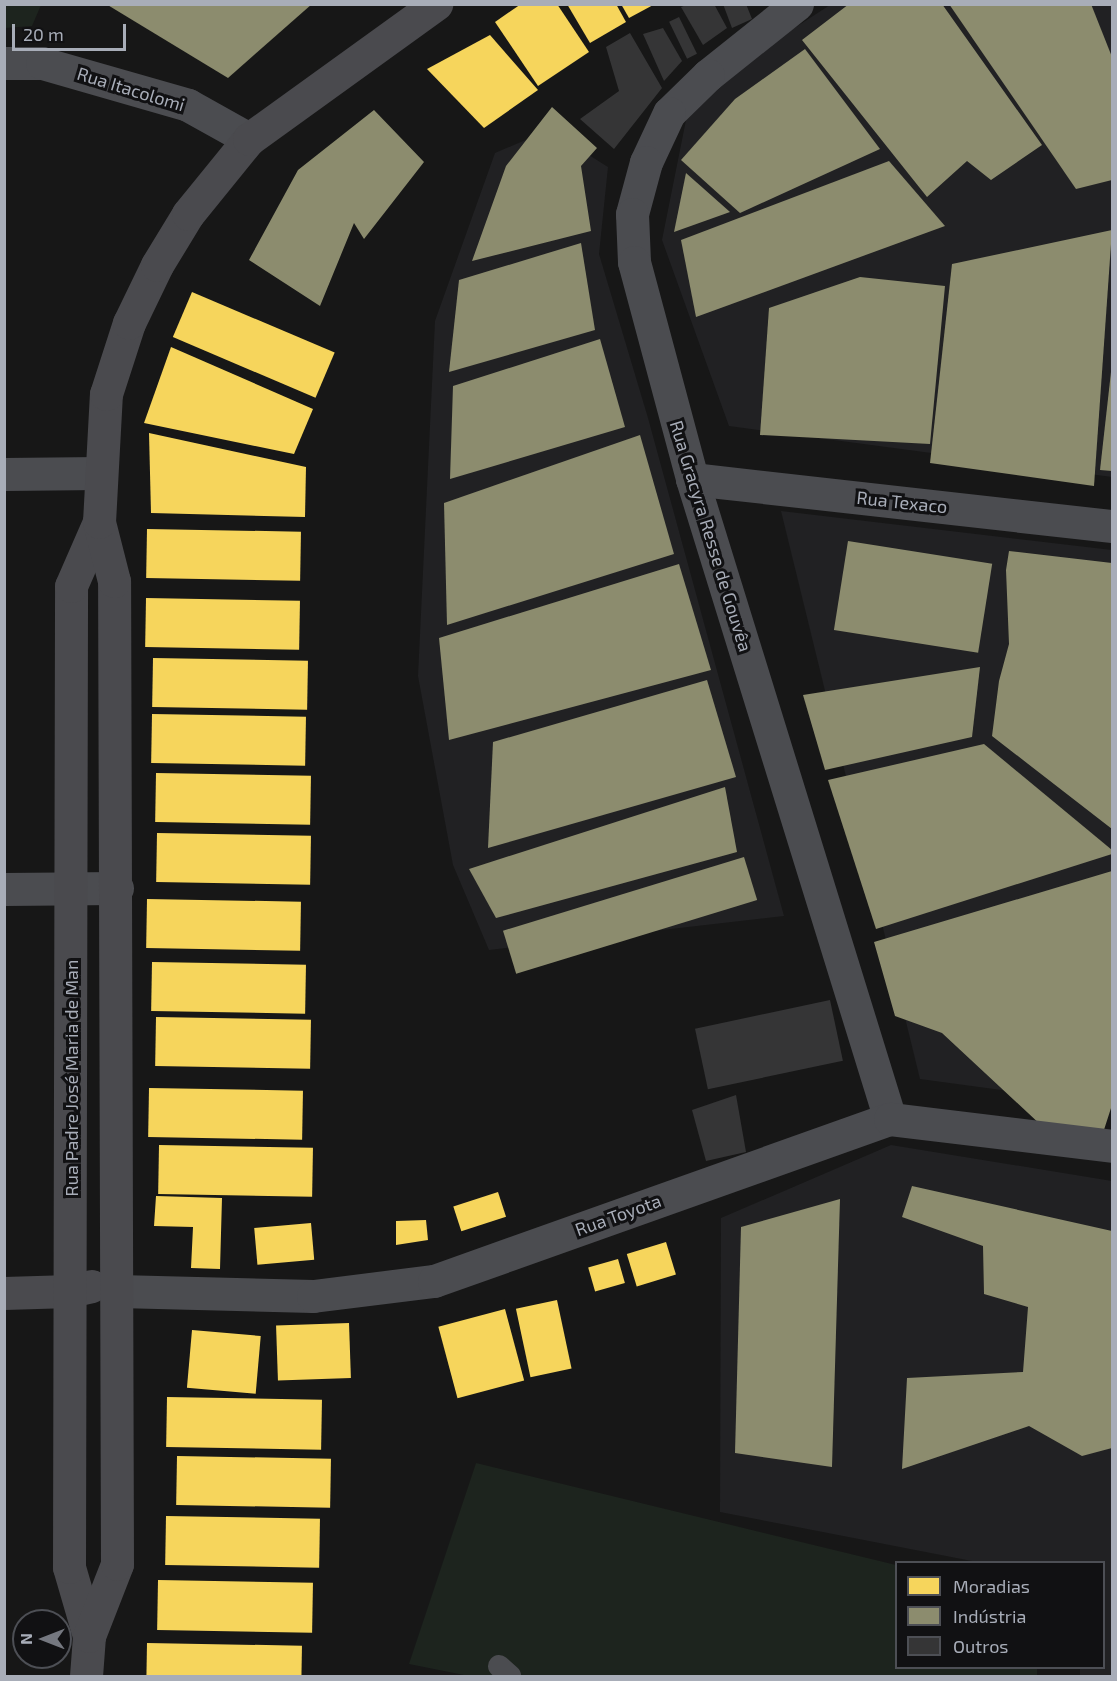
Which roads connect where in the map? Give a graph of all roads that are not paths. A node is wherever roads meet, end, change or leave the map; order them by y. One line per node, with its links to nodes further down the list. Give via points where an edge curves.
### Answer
1 (436, 4): 4 (street, Rua Padre José Maria de Man)
2 (797, 4): 7 (street, Rua Gracyra Resse de Gouvêa, via 708,75 669,112 646,162 632,214 634,262)
3 (4, 63): 4 (street, Rua Itacolomi, via 42,63 188,105)
4 (249, 139): 5 (street, Rua Padre José Maria de Man, via 188,214 129,323 106,394)
5 (100, 473): 6 (street); 8 (street, Rua Padre José Maria de Man)
6 (4, 474)
7 (692, 479): 9 (street, Rua Texaco); 13 (street, Rua Gracyra Resse de Gouvêa)
8 (99, 522): 10 (street, Rua Padre José Maria de Man, via 114,581); 12 (street, Rua Padre José Maria de Man, via 71,586)
9 (1113, 526)
10 (117, 888): 12 (street); 15 (street, Rua Padre José Maria de Man)
11 (4, 889): 12 (street)
12 (71, 890): 16 (street, Rua Padre José Maria de Man)
13 (890, 1119): 14 (street, Rua Toyota); 15 (street, Rua Toyota, via 434,1281 313,1296)
14 (1113, 1146)
15 (118, 1291): 18 (street, Rua Padre José Maria de Man, via 117,1564)
16 (70, 1292): 17 (street); 18 (street, via 81,1286 93,1286 102,1296 102,1546); 19 (street, Rua Padre José Maria de Man, via 69,1567)
17 (4, 1293)
18 (110, 1582): 19 (street, Rua Padre José Maria de Man)
19 (89, 1636): 20 (street, Rua Padre José Maria de Man)
20 (86, 1677)

